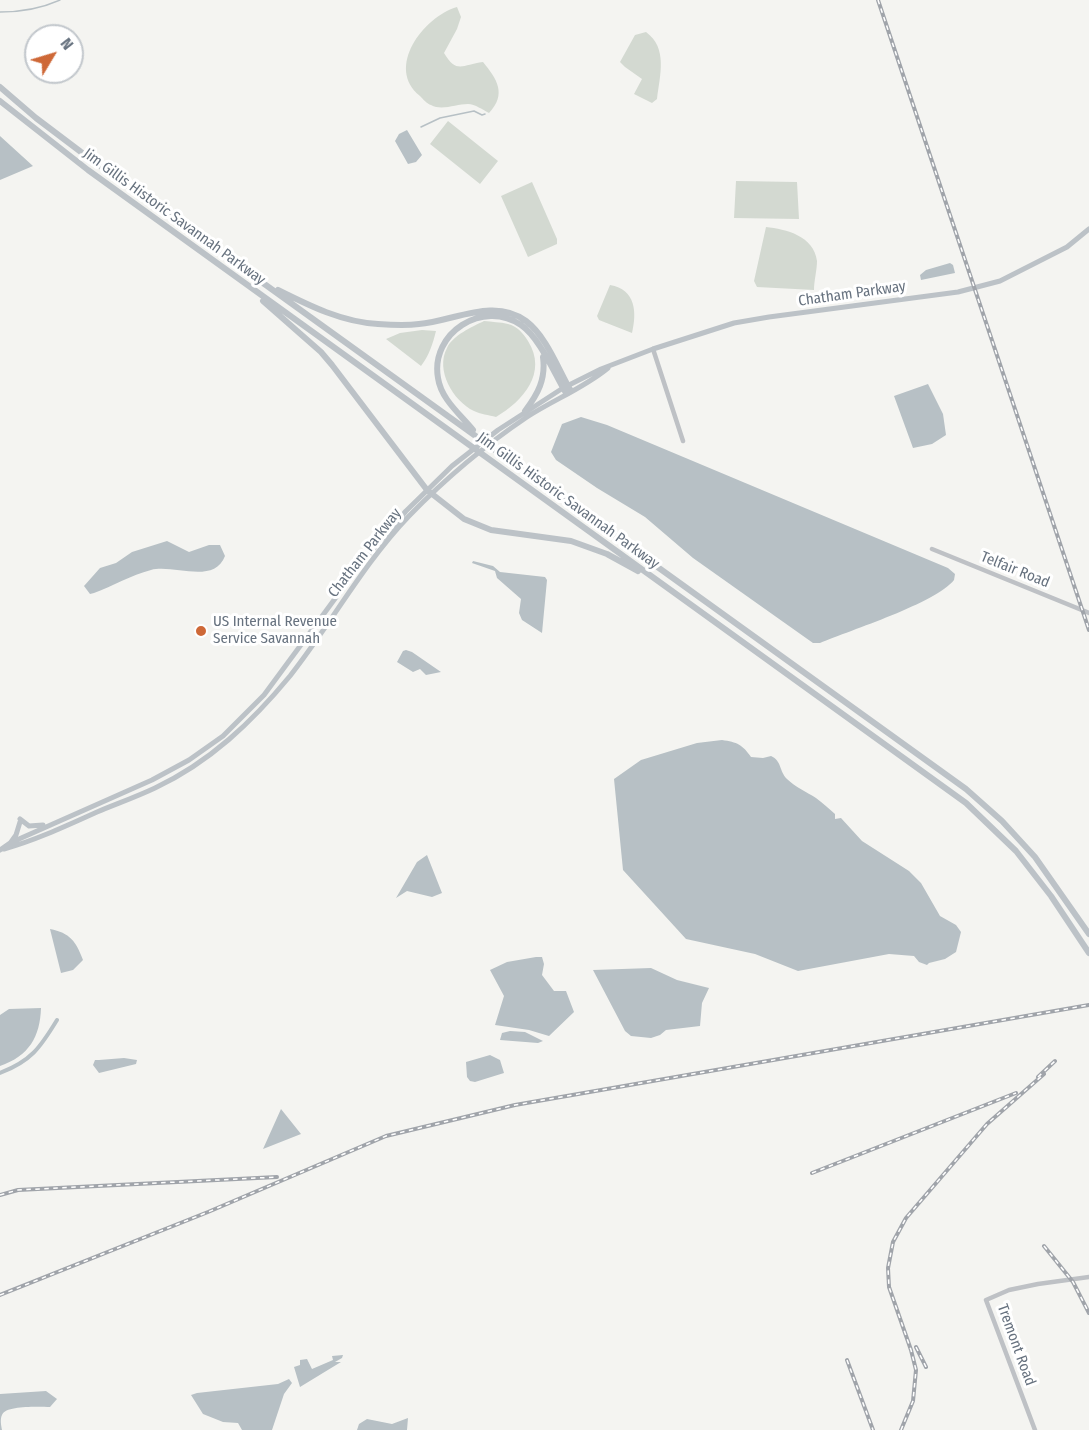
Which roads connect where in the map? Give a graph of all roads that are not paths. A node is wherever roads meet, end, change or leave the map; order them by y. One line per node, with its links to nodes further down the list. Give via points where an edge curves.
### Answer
1 (0, 87): 4 (highway, Jim Gillis Historic Savannah Parkway, via 81,152)
2 (0, 101): 5 (highway, Jim Gillis Historic Savannah Parkway)
3 (1089, 229): 7 (main road, Chatham Parkway, via 1067,247 1000,281 958,292 734,323)
4 (259, 280): 8 (highway, via 321,310 375,324 419,324 490,310 512,314 538,335); 11 (highway, Jim Gillis Historic Savannah Parkway)
5 (245, 284): 13 (highway, via 321,352); 15 (highway, Jim Gillis Historic Savannah Parkway)
6 (537, 343): 8 (highway); 9 (highway, via 543,356 543,380); 11 (highway, via 522,325 489,315 459,326 441,349 437,369 442,392)
7 (653, 349): 8 (main road, Chatham Parkway); 12 (street)
8 (567, 389): 9 (main road, Chatham Parkway); 10 (main road, Chatham Parkway)
9 (525, 411): 10 (main road, Chatham Parkway)
10 (500, 432): 13 (main road, Chatham Parkway)
11 (480, 438): 20 (highway, Jim Gillis Historic Savannah Parkway, via 966,789 1035,857)
12 (683, 441)
13 (429, 492): 15 (highway, via 480,526 589,547); 17 (main road, Chatham Parkway, via 362,562 264,695 223,736 176,768); 19 (main road, Chatham Parkway, via 366,568 291,674 236,735 198,764 156,788)
14 (932, 549): 16 (street, Telfair Road)
15 (667, 588): 21 (highway, Jim Gillis Historic Savannah Parkway, via 966,803 1016,852)
16 (1089, 613)
17 (54, 823): 18 (main road, Chatham Parkway); 18 (main road, via 34,827 20,821)
18 (10, 843): 19 (main road, Chatham Parkway)
19 (0, 850)
20 (1089, 934)
21 (1089, 954)
22 (1089, 1277): 23 (street, Tremont Road, via 1009,1290 987,1300)
23 (1035, 1430)

